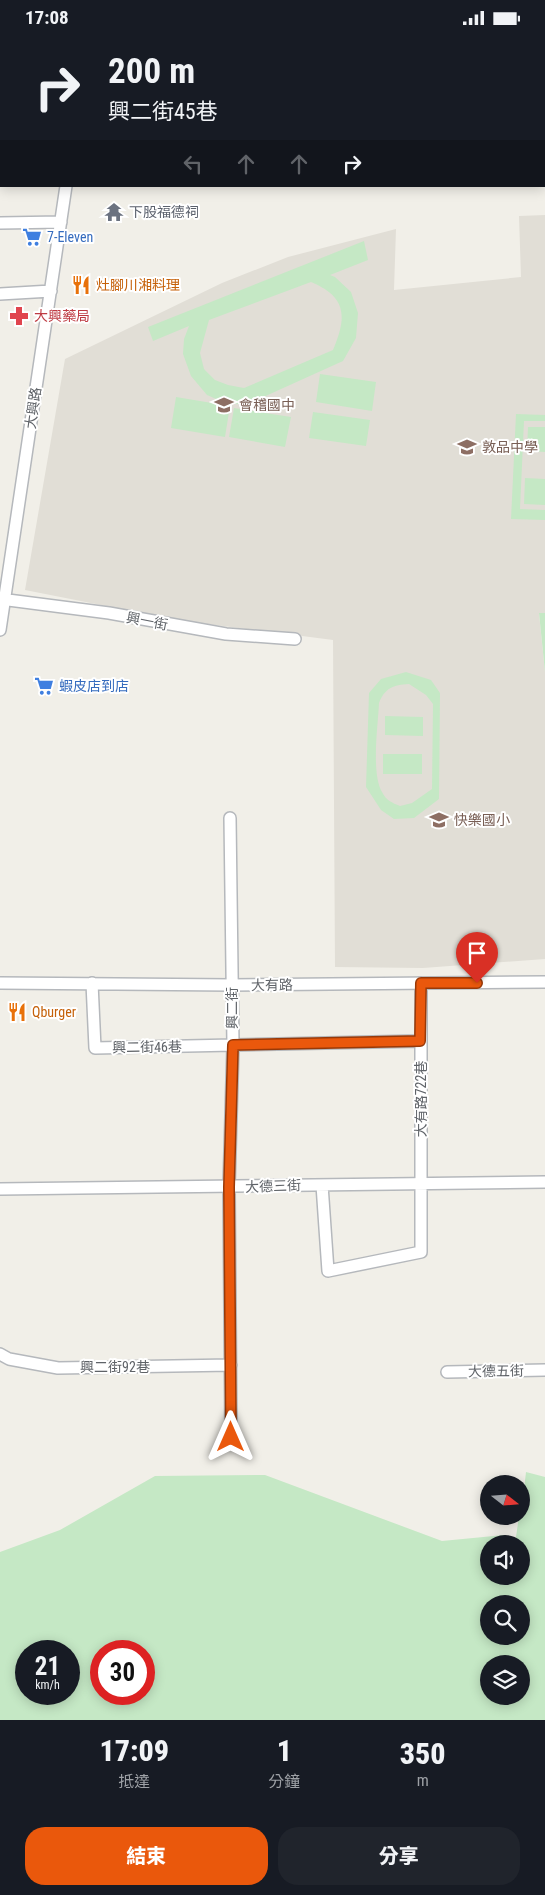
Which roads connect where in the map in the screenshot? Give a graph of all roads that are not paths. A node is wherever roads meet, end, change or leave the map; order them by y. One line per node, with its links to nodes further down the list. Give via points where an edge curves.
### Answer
1 (66, 187): 2 (street, 大興路)
2 (61, 222): 3 (street); 4 (street, 大興路)
3 (0, 223)
4 (51, 291): 5 (street); 6 (street, 大興路)
5 (0, 294)
6 (2, 599): 7 (street, 大興路); 8 (street, 興一街, via 109,613 226,634)
7 (0, 630)
8 (295, 639)
9 (230, 818): 14 (street, 興二街)
10 (545, 982): 13 (street, 大有路)
11 (0, 983): 12 (street, 大有路)
12 (92, 983): 14 (street, 大有路); 16 (street, 興二街46巷, via 95,1048)
13 (421, 983): 14 (street, 大有路); 15 (street, 大有路722巷)
14 (232, 985): 16 (street, 興二街)
15 (420, 1041): 16 (street); 19 (street, 大有路722巷)
16 (233, 1045): 20 (street, 興二街)
17 (545, 1182): 19 (street, 大德三街)
18 (322, 1185): 19 (street, 大德三街); 19 (street, 大有路722巷, via 328,1271 421,1252); 20 (street, 大德三街)
19 (421, 1185)
20 (229, 1187): 21 (street, 大德三街, via 141,1185); 23 (street, 興二街)
21 (0, 1189)
22 (0, 1354): 23 (street, 興二街92巷, via 9,1359 58,1368)
23 (231, 1365): 26 (street, 興二街)
24 (545, 1370): 25 (street, 大德五街)
25 (447, 1372)
26 (231, 1437)

